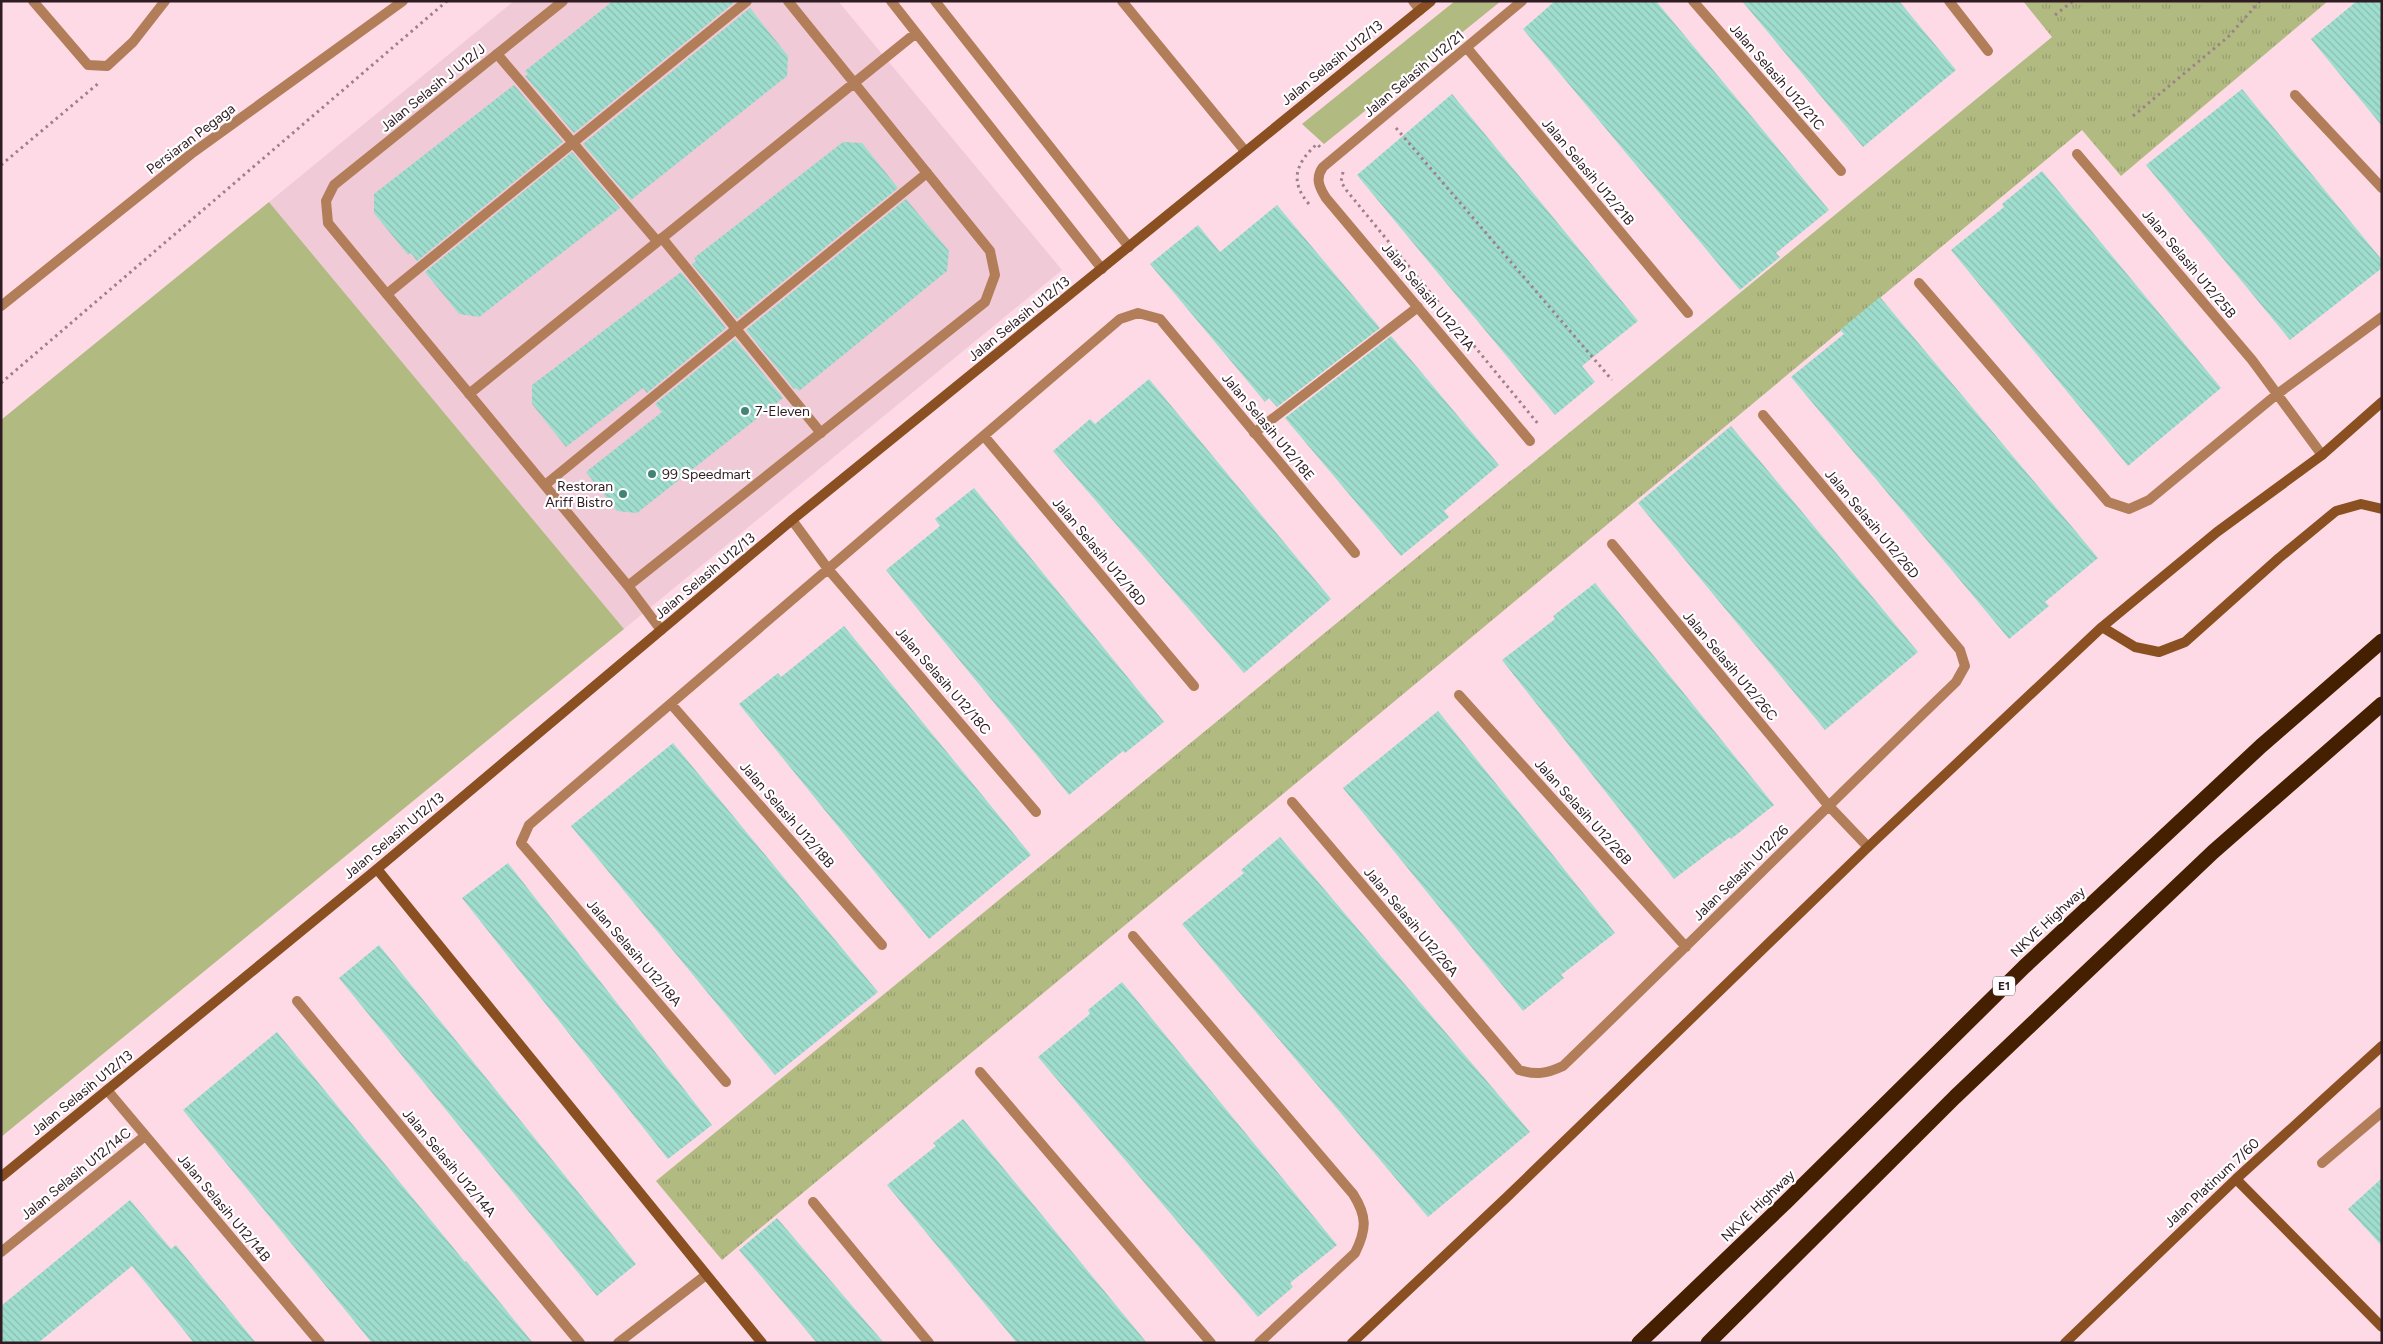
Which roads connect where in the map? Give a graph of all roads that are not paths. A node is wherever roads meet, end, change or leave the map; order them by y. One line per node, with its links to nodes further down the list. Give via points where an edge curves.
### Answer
1 (33, 1): 2 (street, via 88,65 107,66 132,42)
2 (164, 1)
3 (403, 1): 34 (street, Persiaran Pegaga, via 191,154)
4 (564, 1): 19 (street, Jalan Selasih J U12/J)
5 (748, 1): 22 (street)
6 (788, 1): 20 (street)
7 (891, 1): 16 (street)
8 (935, 1): 30 (street)
9 (1122, 1): 23 (street)
10 (1413, 1): 15 (street)
11 (1431, 1): 15 (street, Jalan Selasih U12/13)
12 (1522, 1): 17 (street, Jalan Selasih U12/21)
13 (1693, 1): 26 (street, Jalan Selasih U12/21C)
14 (1949, 1): 18 (street)
15 (1420, 10): 23 (street, Jalan Selasih U12/13)
16 (916, 34): 20 (street); 31 (street)
17 (1466, 48): 25 (street, Jalan Selasih U12/21); 36 (street, Jalan Selasih U12/21B)
18 (1988, 51)
19 (497, 54): 22 (street); 33 (street, Jalan Selasih J U12/J, via 334,185 326,202 328,223)
20 (854, 82): 27 (street); 29 (street)
21 (2294, 95): 28 (street)
22 (572, 144): 29 (street); 33 (street)
23 (1245, 151): 30 (street, Jalan Selasih U12/13)
24 (2077, 154): 40 (street, Jalan Selasih U12/25B, via 2252,360)
25 (1323, 167): 35 (street, Jalan Selasih U12/21A, via 1318,174 1326,198)
26 (1840, 171)
27 (927, 173): 38 (street); 43 (street, via 990,251 995,275 985,302)
28 (2382, 188)
29 (659, 240): 38 (street); 39 (street)
30 (1130, 247): 31 (street, Jalan Selasih U12/13)
31 (1102, 269): 50 (street, Jalan Selasih U12/13)
32 (1919, 283): 40 (street, via 2108,502 2128,509 2150,500)
33 (387, 294): 39 (street)
34 (1, 306)
35 (1418, 306): 44 (street); 46 (street, Jalan Selasih U12/21A)
36 (1688, 313)
37 (2382, 317): 40 (street)
38 (736, 330): 43 (street); 48 (street)
39 (469, 394): 48 (street)
40 (2276, 395): 47 (street, Jalan Selasih U12/25B)
41 (2382, 402): 47 (street)
42 (1763, 415): 58 (street, Jalan Selasih U12/26D)
43 (821, 433): 54 (street)
44 (1254, 433): 45 (street, Jalan Selasih U12/18E, via 1160,319 1138,313 1120,319); 52 (street, Jalan Selasih U12/18E)
45 (984, 436): 53 (street); 59 (street, Jalan Selasih U12/18D)
46 (1528, 440)
47 (2322, 455): 55 (street, via 2217,532)
48 (545, 486): 54 (street)
49 (2382, 509): 55 (street, via 2361,504 2336,511 2278,558 2185,642 2159,652 2134,647)
50 (792, 520): 53 (street, Jalan Selasih U12/18C); 56 (street, Jalan Selasih U12/13)
51 (1612, 544): 64 (street, Jalan Selasih U12/26C)
52 (1354, 553)
53 (828, 569): 61 (street); 65 (street, Jalan Selasih U12/18C)
54 (628, 586): 56 (street)
55 (2102, 627): 66 (street)
56 (661, 630): 67 (street, Jalan Selasih U12/13)
57 (2382, 641): 94 (highway, NKVE Highway / E1, via 2262,746 2024,967)
58 (1960, 650): 64 (street, Jalan Selasih U12/26, via 1965,666 1956,682)
59 (1194, 686)
60 (1459, 694): 70 (street, Jalan Selasih U12/26B)
61 (671, 704): 69 (street, Jalan Selasih U12/18B); 75 (street, Jalan Selasih U12/18A, via 529,825 521,843)
62 (2382, 704): 95 (highway, via 2177,886 1955,1097)
63 (1292, 802): 73 (street, Jalan Selasih U12/26A)
64 (1828, 805): 66 (street, Jalan Selasih U12/26C); 70 (street, Jalan Selasih U12/26)
65 (1036, 812)
66 (1868, 847): 93 (street)
67 (377, 868): 76 (street, Jalan Selasih U12/13); 84 (street)
68 (1133, 936): 92 (street, via 1362,1207 1362,1239 1355,1253)
69 (882, 944)
70 (1686, 947): 73 (street, Jalan Selasih U12/26, via 1562,1066 1548,1073 1533,1074 1519,1070)
71 (297, 1001): 87 (street, Jalan Selasih U12/14A)
72 (2382, 1046): 81 (street, Jalan Platinum 7/60)
73 (1509, 1059)
74 (980, 1072): 91 (street)
75 (726, 1082)
76 (107, 1090): 78 (street, Jalan Selasih U12/14B); 80 (street, Jalan Selasih U12/13)
77 (2382, 1112): 79 (street)
78 (145, 1136): 83 (street, Jalan Selasih U12/14C); 86 (street, Jalan Selasih U12/14B)
79 (2322, 1163)
80 (1, 1177)
81 (2236, 1179): 85 (street); 96 (street, Jalan Platinum 7/60)
82 (813, 1202): 90 (street)
83 (1, 1252)
84 (706, 1274): 88 (street); 89 (street)
85 (2382, 1327)
86 (320, 1343)
87 (580, 1343)
88 (618, 1343)
89 (762, 1343)
90 (929, 1343)
91 (1211, 1343)
92 (1259, 1343)
93 (1352, 1343)
94 (1639, 1343)
95 (1708, 1343)
96 (2064, 1343)

